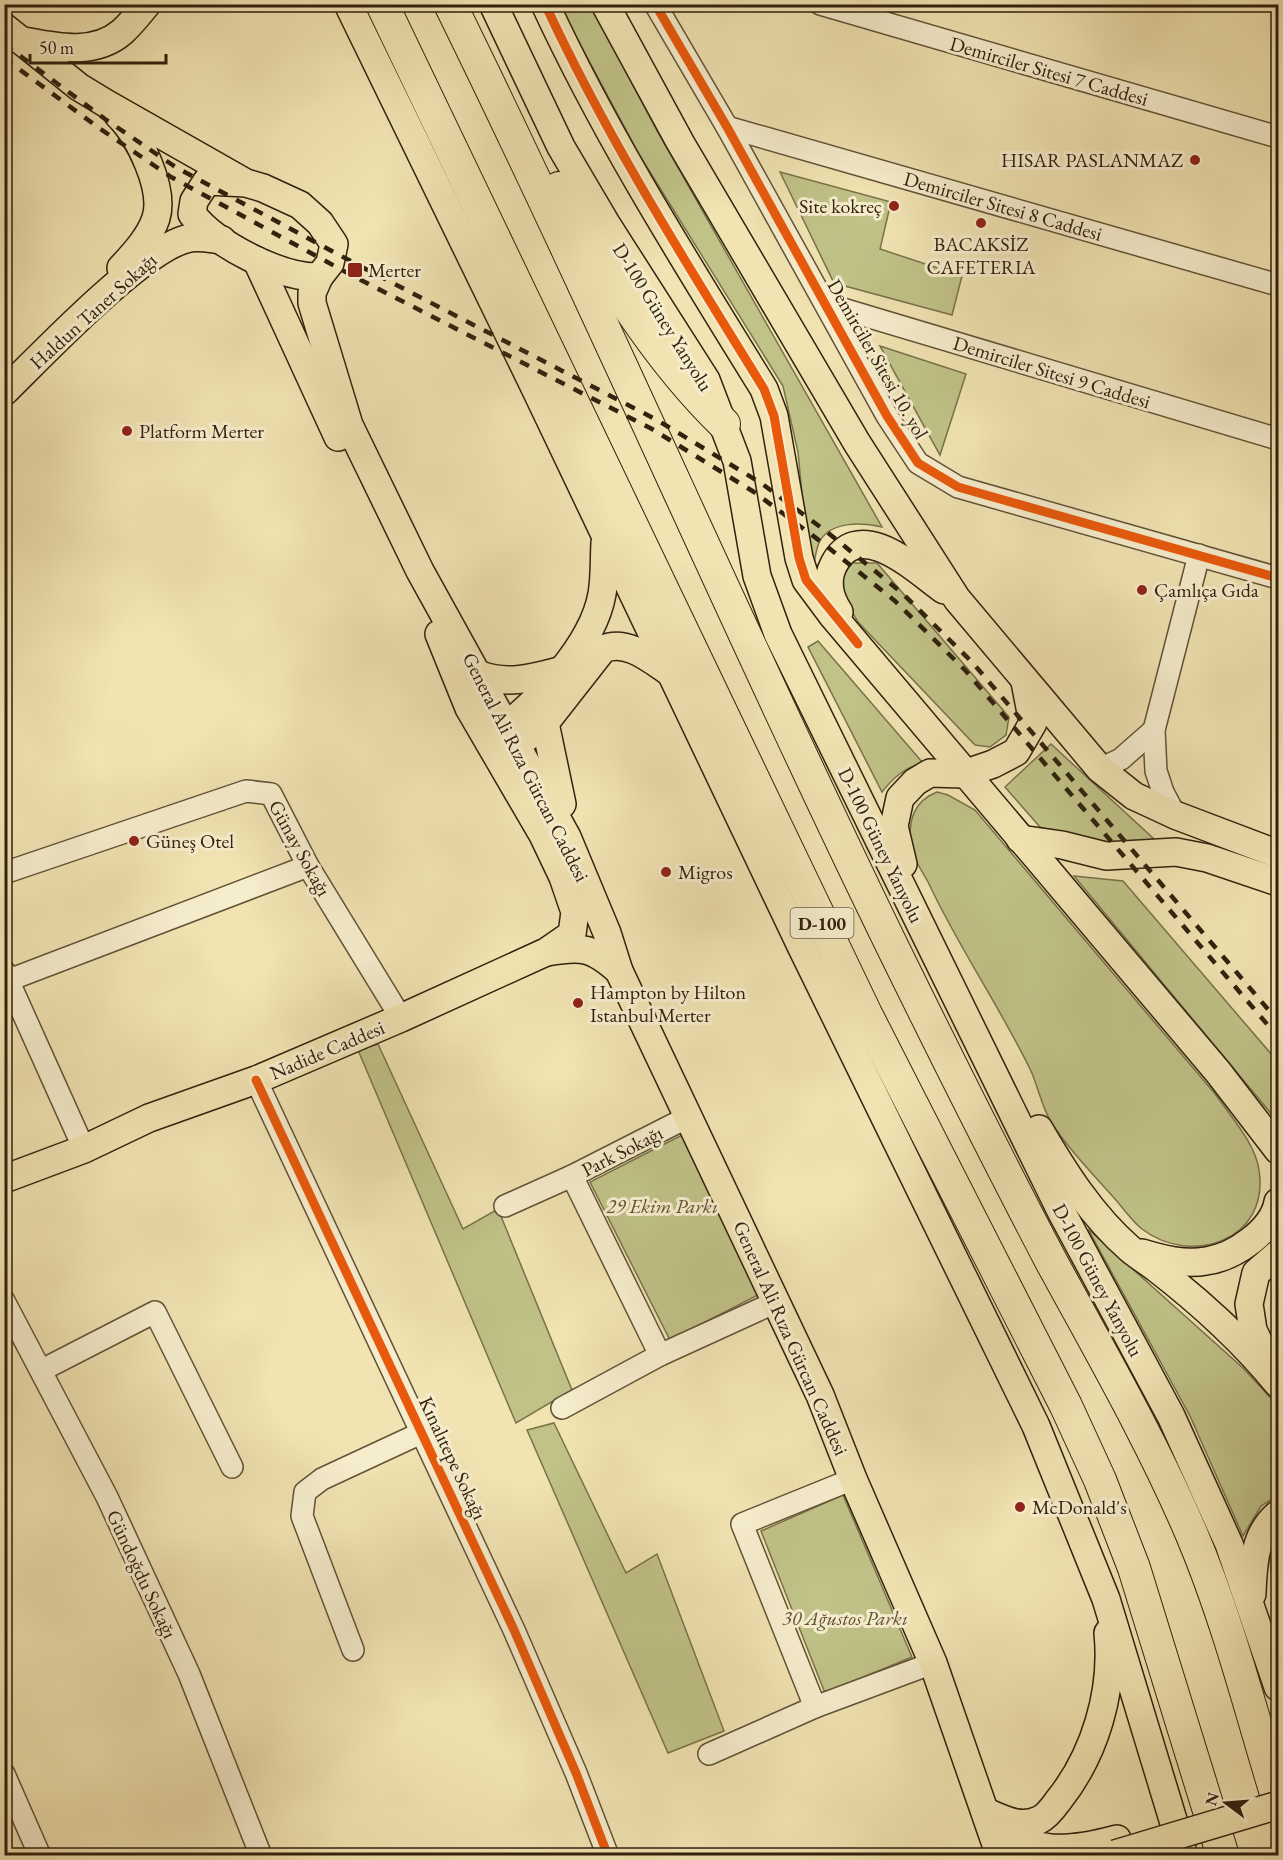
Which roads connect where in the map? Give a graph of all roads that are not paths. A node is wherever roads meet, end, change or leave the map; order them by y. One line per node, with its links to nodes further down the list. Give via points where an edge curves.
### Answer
1 (147, 4): 11 (main road, via 122,33 91,47 56,47)
2 (348, 4): 25 (main road)
3 (382, 4): 90 (highway, D-100, via 866,1014 1085,1448 1134,1568)
4 (450, 4): 10 (highway, D-100)
5 (493, 4): 23 (main road, D-100 Güney Yanyolu, via 561,147 706,380)
6 (545, 4): 29 (main road, via 570,58 660,219 764,389 774,416 806,580)
7 (605, 4): 28 (main road, via 680,142 857,443)
8 (655, 4): 13 (street, Demirciler Sitesi 10. yol)
9 (819, 4): 14 (street, Demirciler Sitesi 7 Caddesi)
10 (464, 32): 23 (highway, via 486,54 575,220 633,312); 81 (highway, D-100, via 891,944 1166,1479 1221,1611)
11 (14, 34): 12 (main road)
12 (106, 104): 15 (main road); 21 (main road, via 135,136 145,156 155,184 156,218 139,249)
13 (727, 127): 19 (street, Demirciler Sitesi 8 Caddesi); 20 (street, Demirciler Sitesi 10. yol)
14 (1278, 137)
15 (246, 183): 16 (main road, via 207,181 194,201 192,214 201,226); 18 (main road, General Ali Rıza Gürcan Caddesi, via 300,205 320,223 333,240 335,251)
16 (223, 240): 17 (main road); 21 (main road, Haldun Taner Sokağı, via 191,238 170,245)
17 (257, 261): 18 (main road, via 296,276); 36 (main road, General Ali Rıza Gürcan Caddesi, via 335,430 447,648 469,708)
18 (320, 277): 32 (main road, General Ali Rıza Gürcan Caddesi, via 312,303 350,425 420,571)
19 (1278, 285)
20 (826, 304): 24 (street, Demirciler Sitesi 9 Caddesi); 26 (street, Demirciler Sitesi 10. yol, via 887,416 918,463 958,487)
21 (86, 312): 22 (main road, Haldun Taner Sokağı)
22 (4, 392)
23 (724, 424): 46 (main road, D-100 Güney Yanyolu, via 737,462 757,576 766,604)
24 (1278, 439)
25 (605, 539): 30 (main road); 31 (main road, via 602,593 596,614 584,639)
26 (1199, 555): 27 (street, Demirciler Sitesi 10. yol); 35 (street)
27 (1278, 578)
28 (957, 599): 29 (main road, via 881,547 852,546 837,558 828,584 832,602); 33 (main road)
29 (858, 644): 38 (main road)
30 (668, 670): 34 (main road, via 644,654 613,644 603,649); 72 (main road, via 1036,1426)
31 (559, 671): 32 (main road, via 522,680 498,681); 36 (main road)
32 (480, 675): 36 (main road, General Ali Rıza Gürcan Caddesi)
33 (1024, 679): 37 (main road); 38 (main road, via 1033,723 1026,738 1016,752)
34 (545, 723): 36 (main road); 40 (main road)
35 (1154, 730): 37 (street, via 1121,759); 39 (street, via 1156,771)
36 (503, 743): 40 (main road, General Ali Rıza Gürcan Caddesi); 47 (main road, General Ali Rıza Gürcan Caddesi, via 575,912 572,934)
37 (1100, 769): 39 (main road, via 1134,796)
38 (964, 774): 41 (main road); 46 (main road, via 930,773 900,798 894,826)
39 (1175, 815): 42 (main road)
40 (567, 837): 48 (main road, General Ali Rıza Gürcan Caddesi)
41 (1020, 839): 45 (main road, via 1106,856 1176,852); 55 (main road, via 1218,1072)
42 (1278, 854)
43 (308, 866): 44 (street, Günay Sokağı, via 271,794 246,791); 49 (street); 50 (street, Günay Sokağı)
44 (4, 873)
45 (1278, 882)
46 (915, 915): 51 (main road, D-100 Güney Yanyolu)
47 (546, 952): 48 (main road, via 585,948 602,955); 50 (main road, Nadide Caddesi)
48 (619, 971): 53 (main road, General Ali Rıza Gürcan Caddesi)
49 (7, 976): 54 (street)
50 (401, 1018): 52 (main road, Nadide Caddesi)
51 (988, 1063): 60 (main road, via 1017,1091 1061,1168 1090,1207); 73 (main road, D-100 Güney Yanyolu, via 1061,1211 1172,1416)
52 (256, 1080): 54 (main road, Nadide Caddesi, via 148,1118); 68 (street, Kınalıtepe Sokağı)
53 (690, 1116): 56 (street, Park Sokağı); 63 (main road, General Ali Rıza Gürcan Caddesi)
54 (84, 1149): 57 (main road, Nadide Caddesi)
55 (1276, 1152)
56 (572, 1176): 59 (street); 64 (street, Park Sokağı)
57 (4, 1179)
58 (1278, 1202): 60 (main road, via 1276,1214 1250,1241 1208,1261 1174,1261)
59 (505, 1206)
60 (1130, 1249): 66 (main road, via 1218,1321)
61 (1278, 1254): 66 (main road, via 1256,1273 1249,1304 1253,1330)
62 (4, 1301): 65 (street, Gündoğdu Sokağı)
63 (776, 1302): 64 (street); 70 (main road, General Ali Rıza Gürcan Caddesi, via 820,1395)
64 (660, 1355): 67 (street)
65 (42, 1370): 69 (street, via 154,1312); 86 (street, Gündoğdu Sokağı, via 107,1497 189,1674)
66 (1278, 1383)
67 (562, 1407)
68 (421, 1433): 74 (street, Kınalıtepe Sokağı, via 322,1479 305,1492 302,1515); 87 (street, Kınalıtepe Sokağı, via 514,1630)
69 (232, 1467)
70 (853, 1479): 75 (main road, General Ali Rıza Gürcan Caddesi); 77 (street, via 742,1524)
71 (1278, 1514): 73 (main road, via 1261,1535 1253,1563)
72 (1106, 1599): 83 (main road, via 1110,1650 1104,1701 1078,1770 1065,1793 1040,1820 1025,1824 1009,1822); 89 (main road)
73 (1252, 1604): 76 (main road, D-100 Güney Yanyolu)
74 (353, 1650)
75 (933, 1663): 77 (street); 83 (main road, General Ali Rıza Gürcan Caddesi)
76 (1278, 1687)
77 (815, 1707): 78 (street)
78 (709, 1754)
79 (7, 1786): 85 (street)
80 (1278, 1789): 84 (main road)
81 (1278, 1800)
82 (1278, 1805): 84 (main road, bridge)
83 (986, 1812): 84 (main road, via 1009,1835 1044,1848); 88 (main road, General Ali Rıza Gürcan Caddesi)
84 (1114, 1849)
85 (40, 1856)
86 (261, 1856)
87 (608, 1856)
88 (1000, 1856)
89 (1184, 1856)
90 (1223, 1856)

